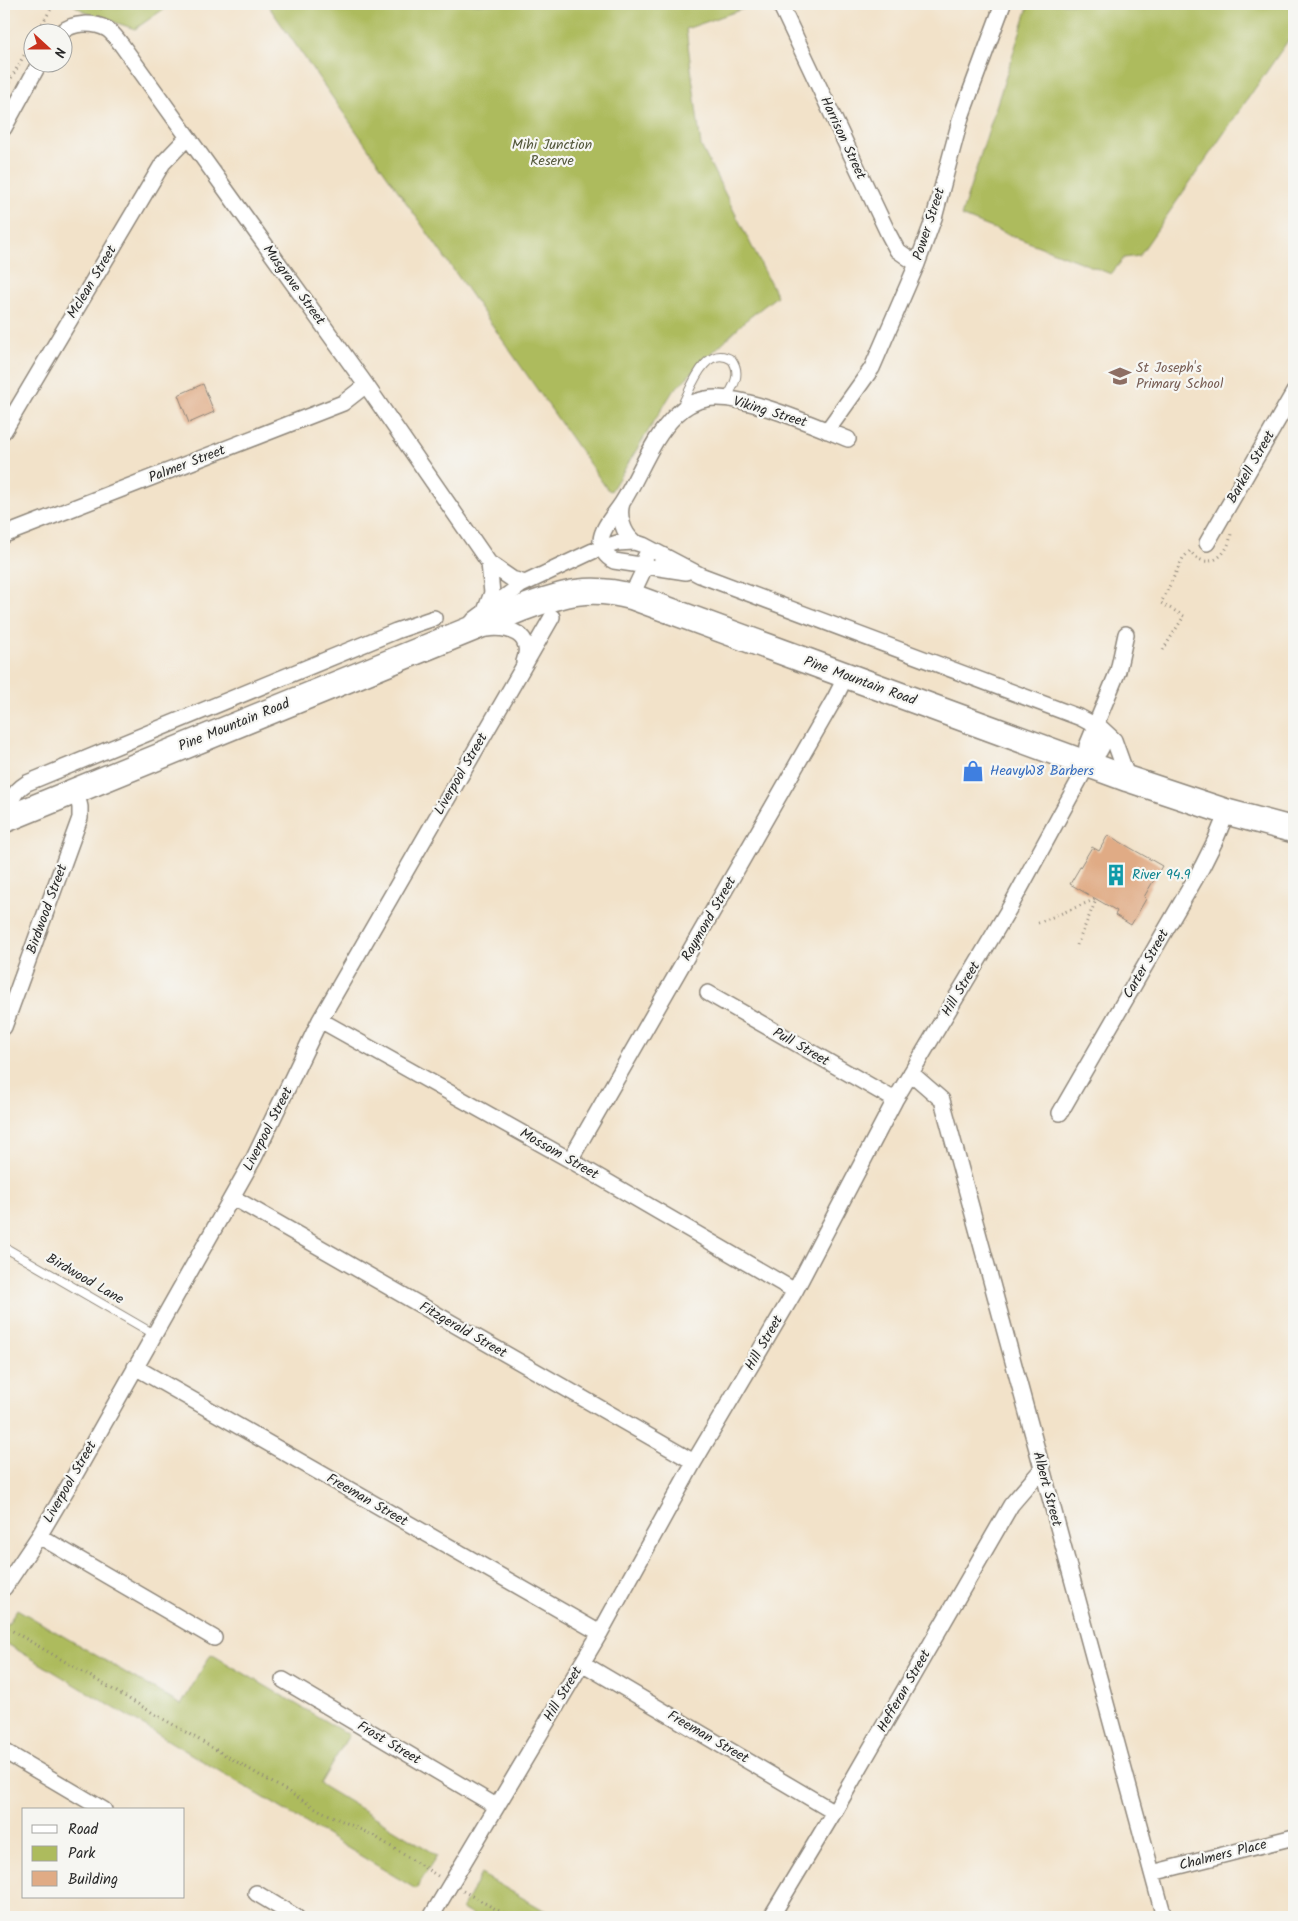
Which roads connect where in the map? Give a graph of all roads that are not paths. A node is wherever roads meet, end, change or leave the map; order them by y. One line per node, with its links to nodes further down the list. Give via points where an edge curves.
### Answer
1 (780, 4): 7 (street, Harrison Street, via 892,242 897,250)
2 (1003, 4): 7 (street, Power Street, via 961,117 934,218)
3 (72, 26): 6 (street, Musgrave Street, via 85,24 107,30 122,44)
4 (35, 72): 5 (street)
5 (4, 128)
6 (188, 137): 8 (street, Musgrave Street); 12 (street, Mclean Street, via 163,163)
7 (917, 264): 13 (street, Power Street, via 872,368)
8 (366, 385): 16 (street, Palmer Street, via 343,403); 20 (street, Musgrave Street)
9 (1294, 392): 17 (street, Barkell Street)
10 (726, 399): 11 (street, Viking Street, via 701,400); 11 (lane, via 737,372 732,360 720,356 710,360 695,376); 13 (street, Viking Street, via 752,404)
11 (676, 415): 15 (street, Viking Street, via 660,434)
12 (4, 431)
13 (827, 431): 14 (street, Viking Street)
14 (848, 440)
15 (622, 503): 18 (street, via 626,533); 19 (street, Viking Street, via 602,534)
16 (4, 535)
17 (1207, 543)
18 (638, 544): 19 (street, Pine Mountain Road, via 617,543); 21 (street); 22 (street)
19 (602, 547): 21 (street, via 612,560); 23 (street, Pine Mountain Road)
20 (489, 563): 23 (street, Musgrave Street, via 512,579); 25 (street, Musgrave Street, via 492,593)
21 (646, 565): 22 (street); 24 (street)
22 (700, 574): 32 (street)
23 (526, 583): 25 (street, Pine Mountain Road)
24 (633, 598): 28 (main road, Pine Mountain Road, via 594,590 565,594); 31 (main road, Pine Mountain Road)
25 (485, 611): 28 (street, Pine Mountain Road)
26 (434, 618): 37 (street, Pine Mountain Road, via 27,783 12,796)
27 (552, 618): 30 (street, Liverpool Street)
28 (457, 633): 30 (street, via 498,628 512,630 526,647); 35 (main road, Pine Mountain Road)
29 (1126, 634): 32 (street, via 1120,664)
30 (523, 665): 40 (street, Liverpool Street)
31 (846, 676): 33 (main road, Pine Mountain Road); 45 (street, Raymond Street)
32 (1097, 725): 33 (street, via 1103,733 1102,749); 34 (street, via 1114,740)
33 (1088, 764): 34 (main road, Pine Mountain Road); 42 (street, Hill Street, via 1010,907)
34 (1128, 779): 36 (main road, Pine Mountain Road)
35 (76, 790): 37 (main road, Pine Mountain Road); 41 (street, Birdwood Street, via 80,818)
36 (1227, 812): 38 (main road, Pine Mountain Road); 44 (street, Carter Street, via 1202,867)
37 (8, 818)
38 (1294, 830)
39 (708, 993): 43 (street, Pull Street)
40 (320, 1020): 45 (street, Mossom Street); 46 (street, Liverpool Street)
41 (4, 1027)
42 (911, 1073): 43 (street, Hill Street); 52 (street, Albert Street, via 942,1100)
43 (895, 1100): 48 (street, Hill Street)
44 (1060, 1113)
45 (570, 1160): 48 (street, Mossom Street)
46 (232, 1197): 49 (street, Liverpool Street); 51 (street, Fitzgerald Street)
47 (4, 1247): 49 (lane, Birdwood Lane)
48 (795, 1291): 51 (street, Hill Street)
49 (154, 1334): 50 (street, Liverpool Street)
50 (135, 1367): 53 (street, Liverpool Street); 55 (street, Freeman Street)
51 (694, 1462): 55 (street, Hill Street)
52 (1042, 1469): 62 (street, Hefferan Street, via 1011,1505); 64 (street, Albert Street)
53 (39, 1536): 54 (street, Liverpool Street); 56 (street)
54 (4, 1588)
55 (600, 1633): 57 (street, Hill Street)
56 (214, 1638)
57 (582, 1663): 60 (street, Hill Street); 62 (street, Freeman Street)
58 (283, 1680): 60 (street, Frost Street)
59 (4, 1750): 61 (street)
60 (496, 1806): 67 (street, Hill Street)
61 (101, 1808)
62 (834, 1812): 68 (street, Hefferan Street)
63 (1294, 1837): 64 (street, Chalmers Place)
64 (1152, 1873): 69 (street, Albert Street)
65 (256, 1893): 66 (street)
66 (296, 1917)
67 (431, 1917)
68 (771, 1917)
69 (1164, 1917)

